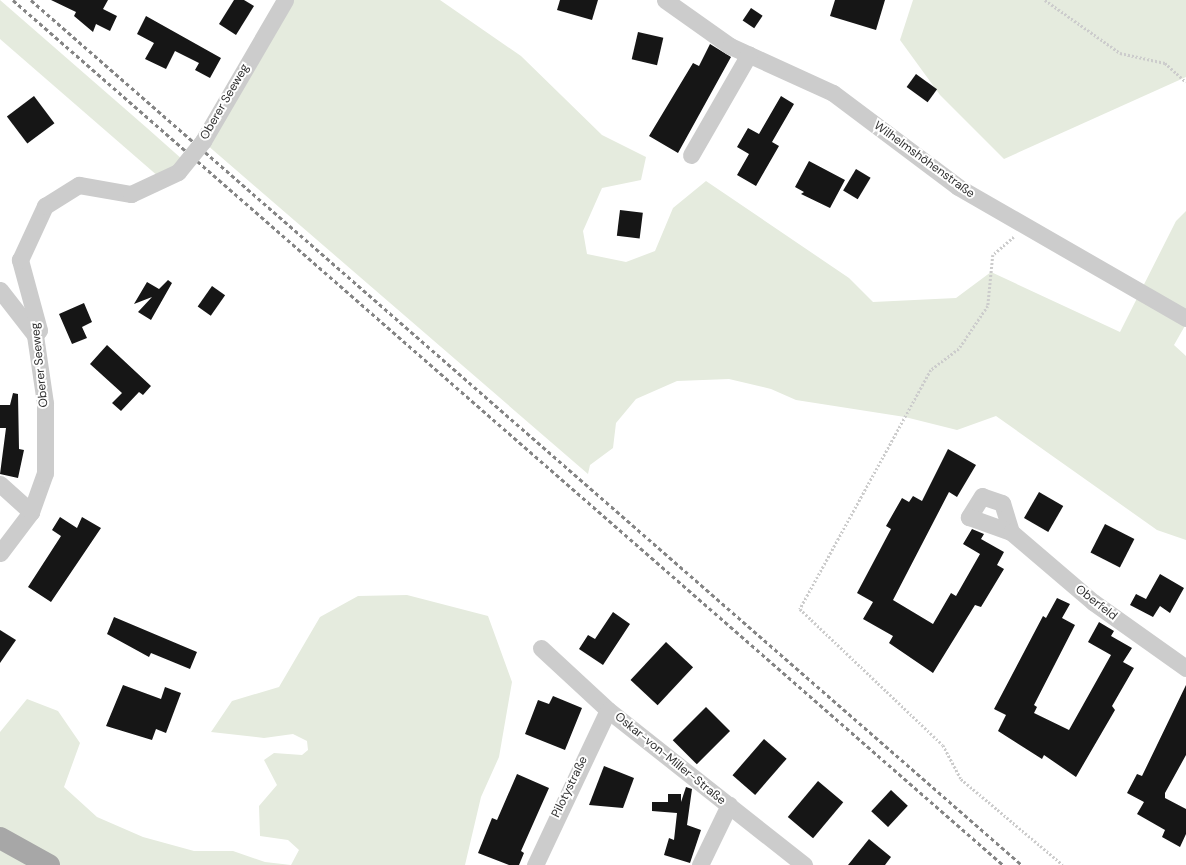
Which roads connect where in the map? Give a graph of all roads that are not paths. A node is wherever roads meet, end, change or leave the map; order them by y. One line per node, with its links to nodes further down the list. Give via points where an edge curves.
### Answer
1 (285, 0): 7 (street, Oberer Seeweg, bridge, via 203,141 178,172 131,194 79,185 45,206 20,260 39,330)
2 (665, 0): 3 (street, Wilhelmshöhenstraße, via 730,46)
3 (749, 54): 4 (street); 6 (street, Wilhelmshöhenstraße, via 833,93 958,187)
4 (691, 155)
5 (0, 290): 7 (street)
6 (1186, 318)
7 (35, 335): 9 (street, Oberer Seeweg, via 45,403 45,473)
8 (0, 484): 9 (street)
9 (31, 512): 11 (street, Oberer Seeweg)
10 (1011, 532): 13 (street, Oberfeld, via 1093,602)
11 (0, 553)
12 (541, 648): 14 (street, Oskar-von-Miller-Straße)
13 (1186, 668)
14 (608, 710): 15 (street, Oskar-von-Miller-Straße); 18 (street, Pilotystraße)
15 (729, 805): 19 (street); 20 (street, Oskar-von-Miller-Straße)
16 (0, 838): 17 (main road)
17 (49, 865)
18 (534, 865)
19 (700, 865)
20 (804, 865)

